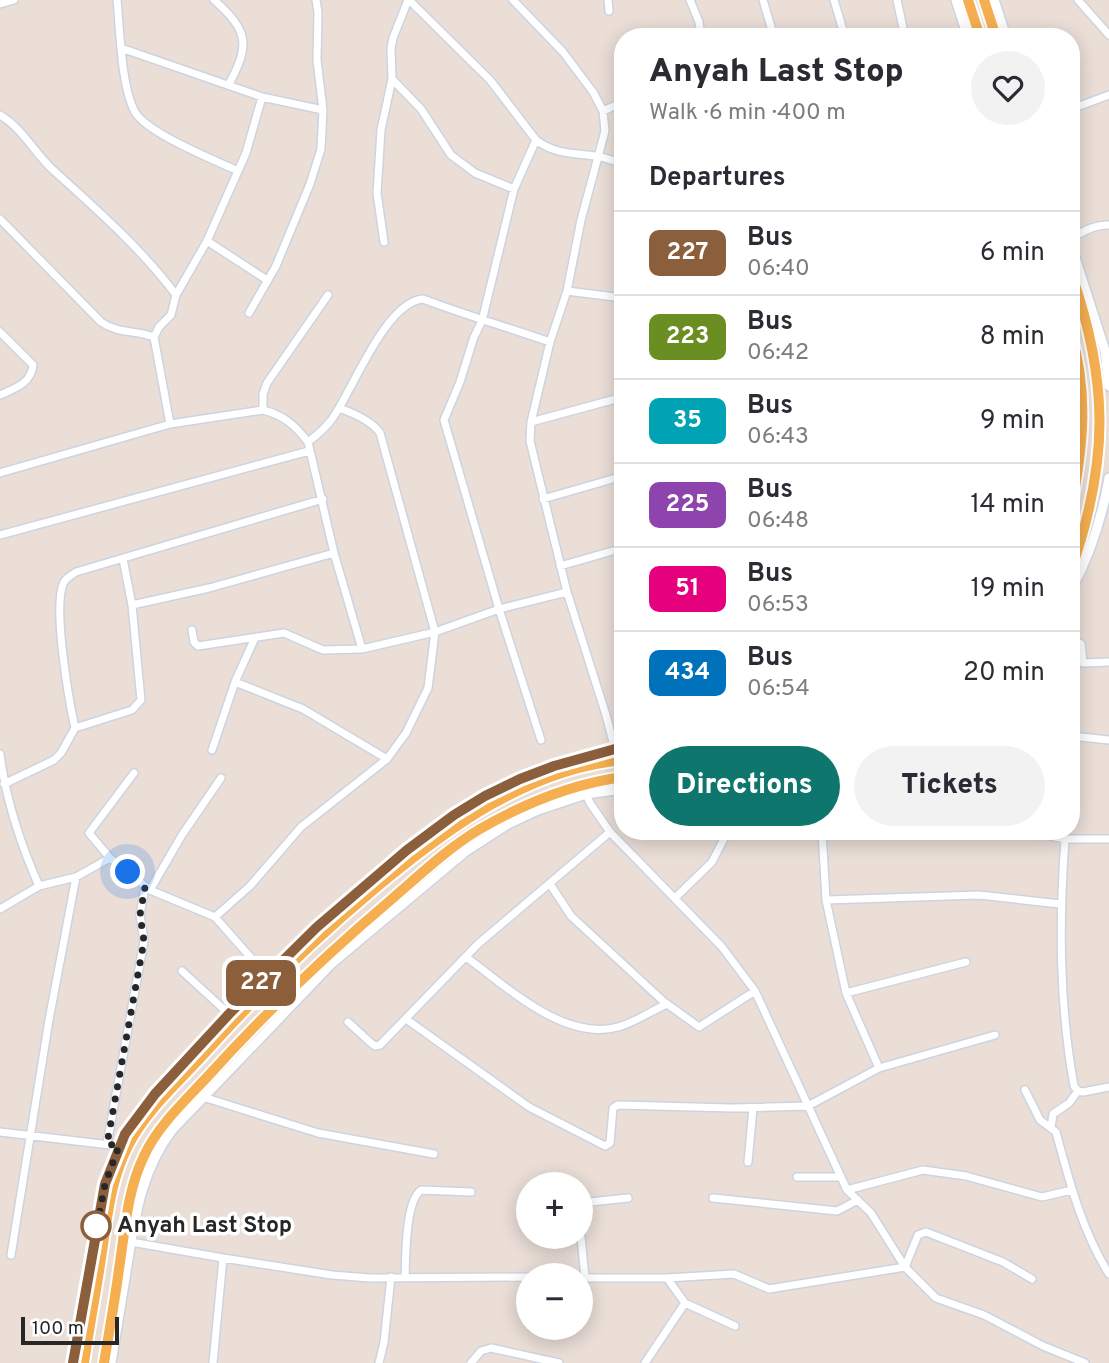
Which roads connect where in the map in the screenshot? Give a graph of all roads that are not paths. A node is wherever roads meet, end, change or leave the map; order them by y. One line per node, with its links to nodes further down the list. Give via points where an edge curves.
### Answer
1 (15, 0): 18 (street)
2 (117, 0): 30 (street)
3 (214, 0): 32 (street, via 233,19 244,43 243,56)
4 (316, 0): 37 (street)
5 (409, 0): 31 (street, via 391,49); 40 (street, via 490,80)
6 (513, 0): 38 (street, via 563,52)
7 (608, 0): 19 (street)
8 (690, 0): 21 (street)
9 (763, 0): 22 (street)
10 (834, 0): 23 (street)
11 (897, 0): 24 (street)
12 (956, 0): 25 (street)
13 (968, 0): 26 (main road)
14 (984, 0): 27 (main road)
15 (994, 0): 20 (street)
16 (1005, 0): 20 (street)
17 (1078, 0): 29 (street)
18 (0, 4)
19 (609, 11)
20 (1000, 17): 28 (street)
21 (700, 28)
22 (771, 28)
23 (842, 28)
24 (903, 28)
25 (965, 28)
26 (977, 28)
27 (993, 28)
28 (1003, 28)
29 (1109, 35)
30 (121, 48): 32 (street); 43 (street, via 134,111 140,118 160,134)
31 (392, 79): 44 (street, via 421,109 451,155 475,173); 49 (street, via 381,130 377,193)
32 (229, 84): 34 (street)
33 (1109, 95): 36 (street)
34 (262, 97): 37 (street); 43 (street)
35 (614, 106): 38 (street)
36 (1080, 106)
37 (323, 110): 50 (street, via 321,149 310,184)
38 (603, 111): 41 (street)
39 (0, 115): 53 (street, via 160,272)
40 (536, 140): 41 (street, via 553,151); 44 (street)
41 (600, 156): 42 (street); 52 (street)
42 (614, 161)
43 (238, 171): 48 (street)
44 (514, 189): 57 (street)
45 (0, 219): 59 (street, via 101,322 118,331)
46 (1109, 225): 47 (street)
47 (1080, 234)
48 (207, 241): 50 (street); 53 (street)
49 (384, 242)
50 (267, 280): 56 (street)
51 (1080, 286): 61 (street); 79 (main road, via 1096,357 1102,446)
52 (567, 291): 55 (street); 60 (street)
53 (176, 295): 59 (street, via 171,315)
54 (328, 295): 67 (street, via 267,383)
55 (614, 297)
56 (249, 313)
57 (482, 321): 60 (street); 66 (street, via 423,299 412,301 369,352); 87 (street, via 444,421)
58 (0, 332): 64 (street, via 33,365 23,385)
59 (154, 337): 69 (street)
60 (550, 342): 68 (street)
61 (1107, 351): 63 (street)
62 (1080, 371): 72 (main road)
63 (1109, 386)
64 (0, 395)
65 (614, 399): 68 (street)
66 (339, 408): 70 (street); 89 (street, via 380,433)
67 (263, 410): 69 (street); 70 (street, via 289,421)
68 (531, 422): 77 (street, via 530,441)
69 (170, 424): 73 (street)
70 (308, 442): 71 (street)
71 (309, 451): 76 (street); 78 (street)
72 (1080, 452)
73 (0, 473)
74 (1109, 478): 84 (street, via 1102,517)
75 (614, 479): 77 (street)
76 (323, 499): 81 (street); 82 (street)
77 (542, 499): 83 (street)
78 (0, 535)
79 (1080, 545)
80 (614, 551): 83 (street)
81 (334, 554): 86 (street); 92 (street)
82 (124, 559): 86 (street); 95 (street, via 76,572 62,586 61,641)
83 (560, 566): 85 (street)
84 (1080, 569)
85 (566, 592): 87 (street); 96 (street)
86 (132, 605): 95 (street, via 140,703 122,715)
87 (499, 609): 89 (street); 98 (street)
88 (192, 630): 90 (street, via 198,646)
89 (435, 632): 92 (street); 103 (street, via 428,688)
90 (254, 640): 92 (street, via 285,633 323,650); 94 (street)
91 (1080, 643): 93 (street, via 1083,663)
92 (362, 649)
93 (1109, 662)
94 (235, 682): 100 (street); 103 (street, via 303,709)
95 (75, 728): 108 (street, via 54,760)
96 (614, 735)
97 (1080, 737): 99 (street)
98 (541, 740)
99 (1109, 740)
100 (212, 750)
101 (614, 750): 135 (street, via 520,779 454,815 317,927)
102 (0, 754): 108 (street)
103 (387, 760): 128 (street, via 301,827 250,886)
104 (614, 762): 130 (main road, via 565,772 472,816 418,854)
105 (134, 773): 119 (street, via 89,833)
106 (220, 778): 123 (street)
107 (614, 779): 129 (main road, via 546,796 477,831)
108 (4, 784): 122 (street)
109 (614, 790): 110 (street)
110 (586, 794): 111 (street); 129 (street, via 508,824)
111 (610, 832): 112 (street); 121 (street)
112 (614, 836)
113 (1080, 839): 114 (street)
114 (1109, 839)
115 (618, 840): 124 (street)
116 (723, 840): 124 (street, via 712,862)
117 (823, 840): 125 (street)
118 (1065, 840): 126 (street)
119 (110, 858): 120 (street); 123 (street)
120 (76, 877): 122 (street); 154 (street)
121 (550, 884): 131 (street); 138 (street, via 571,916)
122 (39, 886): 127 (street)
123 (147, 889): 128 (street); 155 (street, via 140,915 144,941)
124 (676, 898): 136 (street)
125 (826, 900): 126 (street, via 979,895); 137 (street)
126 (1060, 904): 148 (street, via 1063,1018)
127 (0, 909)
128 (215, 917): 135 (street)
129 (353, 939): 132 (main road); 144 (street)
130 (310, 946): 132 (main road); 180 (main road, via 247,1006 153,1109 129,1143 113,1186)
131 (466, 957): 138 (street, via 538,1009 578,1027 620,1027); 140 (street)
132 (322, 959): 143 (main road)
133 (966, 962): 137 (street)
134 (182, 971): 139 (street)
135 (267, 976): 139 (street)
136 (755, 990): 138 (street, via 700,1027); 150 (street)
137 (846, 993): 145 (street)
138 (667, 1004)
139 (229, 1014): 156 (street, via 142,1109)
140 (406, 1019): 141 (street, via 375,1046); 151 (street, via 529,1107 605,1146 610,1143 613,1108 618,1105)
141 (348, 1022)
142 (995, 1035): 145 (street)
143 (244, 1036): 144 (main road); 184 (main road, via 164,1125 144,1155 130,1195)
144 (251, 1047): 149 (street)
145 (879, 1068): 150 (street)
146 (1109, 1087): 148 (street)
147 (1025, 1090): 152 (street, via 1040,1120)
148 (1078, 1091): 152 (street, via 1053,1115)
149 (203, 1097): 157 (street, via 318,1133); 168 (street, via 172,1130 152,1161)
150 (808, 1106): 151 (street); 160 (street)
151 (753, 1108): 158 (street)
152 (1051, 1127): 162 (street)
153 (0, 1132): 154 (street)
154 (32, 1136): 155 (street); 169 (street)
155 (107, 1144): 156 (street)
156 (119, 1146): 180 (street, via 105,1184)
157 (434, 1154)
158 (748, 1161)
159 (797, 1177): 160 (street)
160 (841, 1177): 161 (street)
161 (847, 1190): 162 (street, via 923,1170 1042,1197); 166 (street)
162 (1072, 1190): 172 (street)
163 (471, 1192): 173 (street, via 417,1192 410,1214)
164 (628, 1198): 167 (street)
165 (713, 1198): 166 (street, via 837,1212)
166 (858, 1200): 171 (street)
167 (593, 1202)
168 (131, 1242): 170 (street); 185 (street)
169 (12, 1255)
170 (223, 1258): 174 (street, via 332,1275); 186 (street)
171 (905, 1267): 177 (street, via 769,1289 734,1273); 178 (street, via 918,1235 926,1232 1003,1262); 191 (street, via 936,1298 984,1315)
172 (1109, 1274)
173 (405, 1276): 174 (street); 175 (street)
174 (391, 1277): 187 (street)
175 (516, 1277)
176 (593, 1278): 177 (street)
177 (667, 1278): 179 (street)
178 (1032, 1279)
179 (685, 1303): 181 (street); 190 (street)
180 (87, 1305): 182 (street); 183 (main road)
181 (735, 1326)
182 (73, 1363)
183 (84, 1363)
184 (104, 1363)
185 (111, 1363)
186 (213, 1363)
187 (379, 1363)
188 (471, 1363): 189 (street, via 481,1351 491,1348)
189 (559, 1363)
190 (645, 1363)
191 (1085, 1363)

